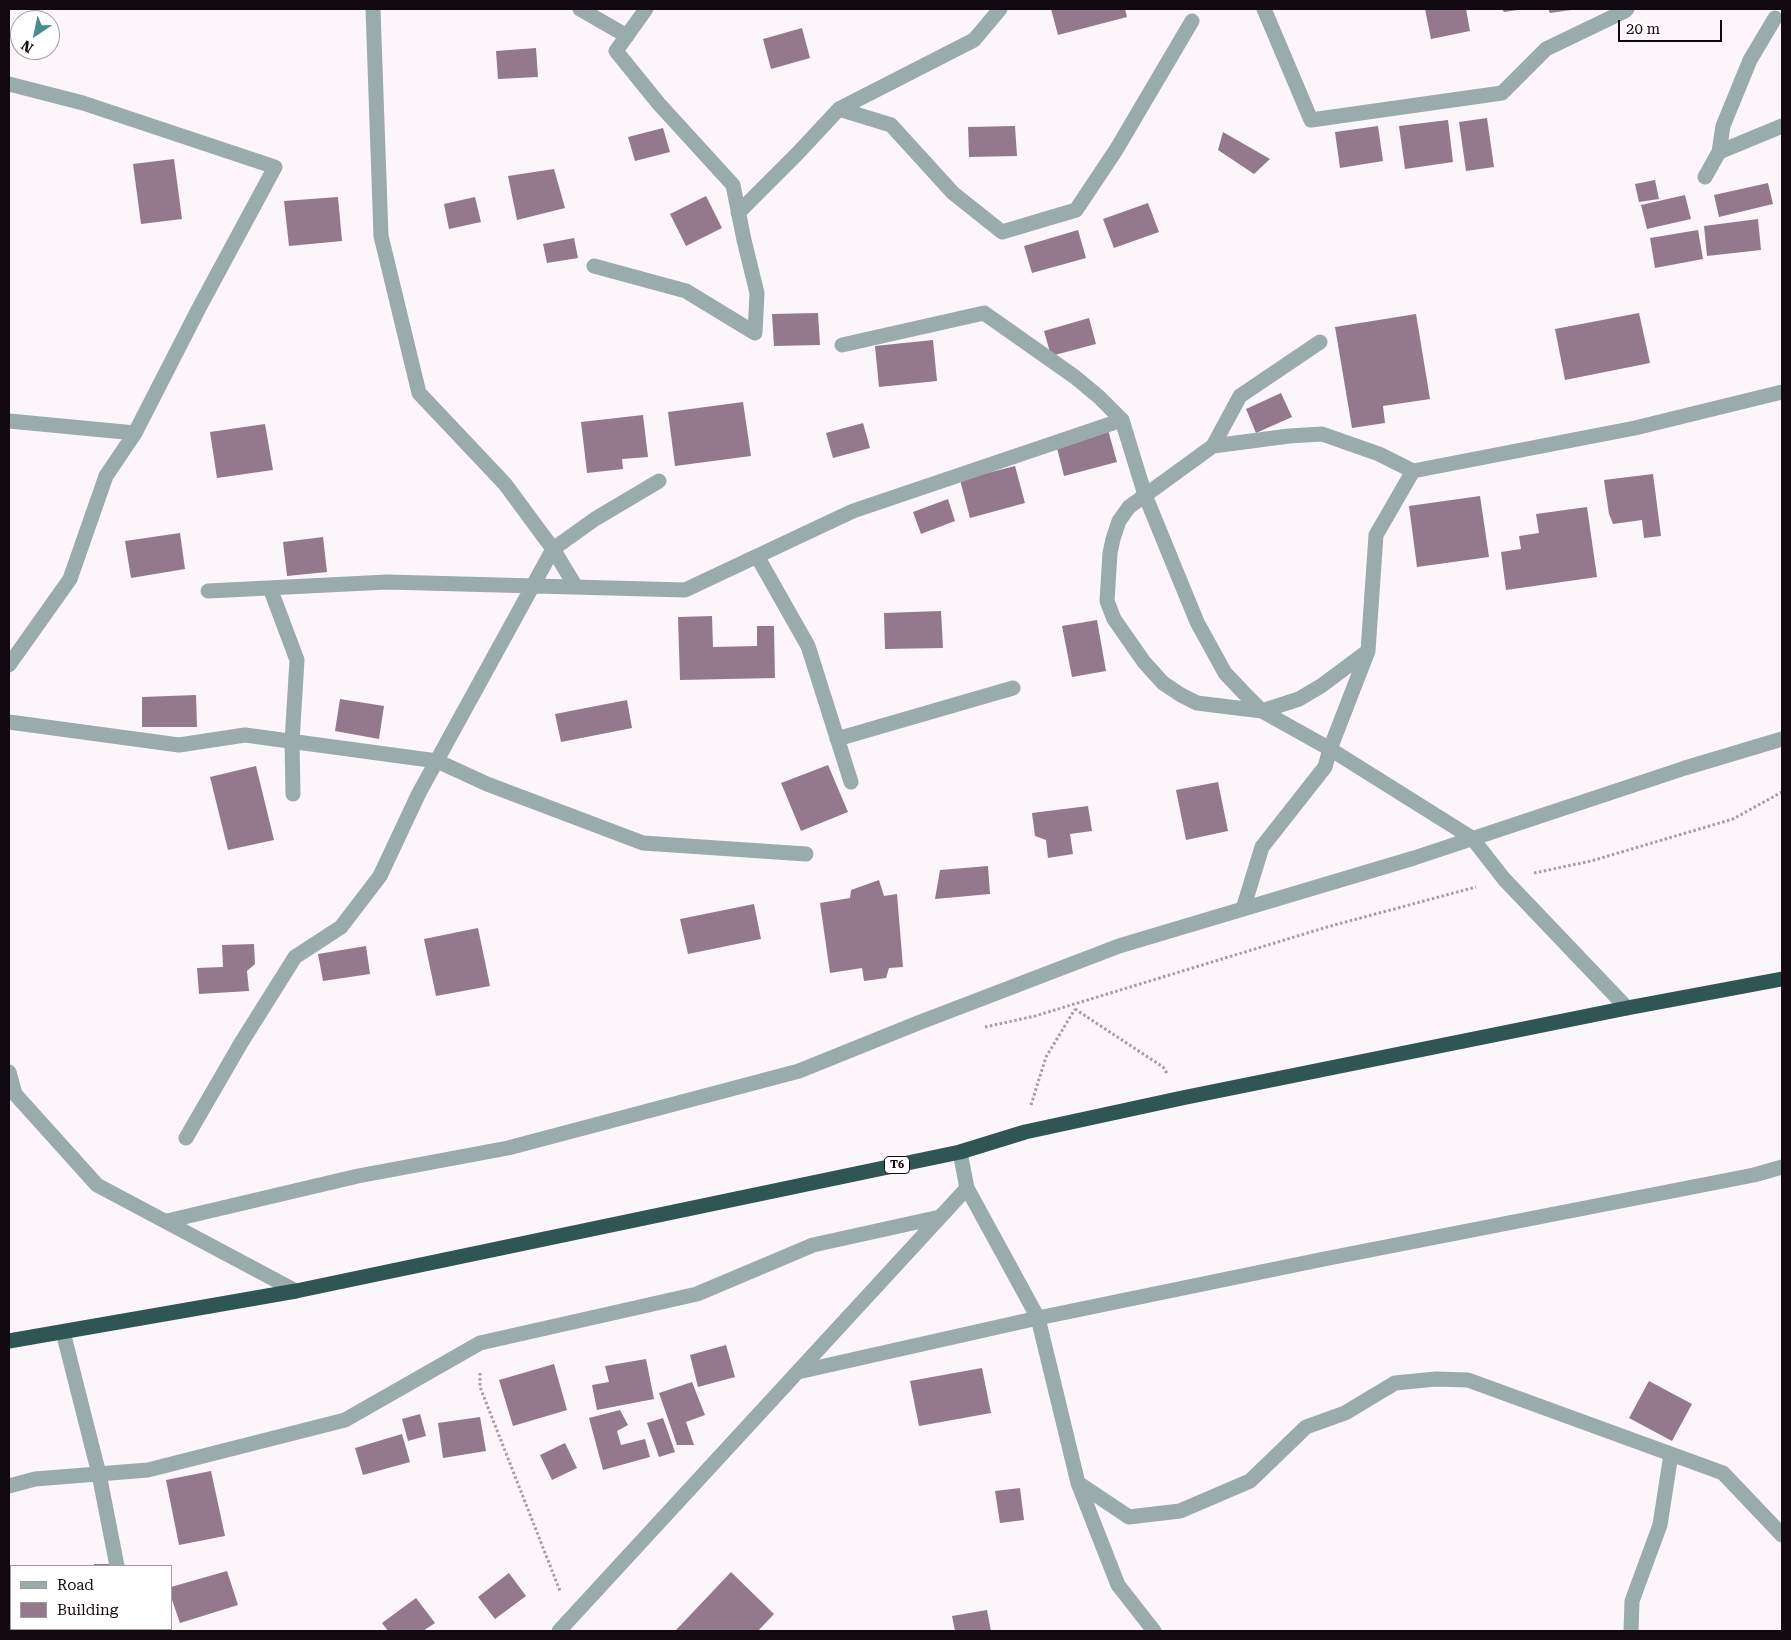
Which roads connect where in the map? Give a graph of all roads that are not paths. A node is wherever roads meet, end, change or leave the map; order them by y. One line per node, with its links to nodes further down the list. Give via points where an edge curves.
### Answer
1 (373, 9): 27 (street, via 382,236 419,393 505,484)
2 (580, 9): 9 (street)
3 (646, 9): 9 (street)
4 (1000, 9): 11 (street, via 974,40)
5 (1264, 9): 6 (street, via 1311,120 1502,93 1546,49)
6 (1627, 9)
7 (1773, 15): 13 (street, via 1723,126)
8 (1192, 21): 11 (street, via 1116,150 1076,210 1002,232 952,193 891,125)
9 (626, 36): 15 (street, via 616,51 733,185)
10 (9, 84): 22 (street, via 83,102 275,167)
11 (839, 109): 15 (street)
12 (1782, 126): 13 (street)
13 (1719, 152): 14 (street)
14 (1705, 177)
15 (738, 213): 16 (street, via 757,293 755,333 686,291)
16 (594, 266)
17 (1320, 342): 23 (street, via 1240,396)
18 (842, 345): 20 (street, via 984,313 1075,378)
19 (1782, 392): 24 (street, via 1635,428)
20 (1122, 420): 26 (street); 28 (street, via 853,511)
21 (9, 421): 22 (street)
22 (135, 433): 34 (street, via 106,476 70,579)
23 (1212, 446): 24 (street, via 1322,434 1379,454); 26 (street)
24 (1413, 471): 33 (street, via 1376,535)
25 (658, 482): 27 (street, via 595,519)
26 (1145, 494): 36 (street, via 1197,622 1225,673); 36 (street, via 1119,520 1113,539 1107,601 1114,619 1144,662 1163,683 1181,695 1197,703)
27 (553, 549): 29 (street); 30 (street)
28 (757, 556): 30 (street, via 685,590); 38 (street, via 808,646)
29 (532, 586): 30 (street); 31 (street, via 387,582); 42 (street)
30 (576, 587)
31 (270, 588): 32 (street); 40 (street, via 297,660)
32 (208, 591)
33 (1368, 651): 36 (street, via 1299,699); 41 (street)
34 (9, 665)
35 (1013, 688): 38 (street)
36 (1262, 711): 41 (street)
37 (9, 722): 40 (street, via 179,745 245,735)
38 (837, 739): 43 (street)
39 (1782, 739): 45 (street)
40 (292, 742): 42 (street); 44 (street)
41 (1330, 748): 45 (street); 47 (street, via 1325,766 1262,847)
42 (437, 761): 46 (street, via 486,784 643,843); 51 (street, via 380,876 341,926 295,957)
43 (851, 782)
44 (293, 794)
45 (1472, 838): 47 (street); 49 (street, via 1504,879)
46 (806, 854)
47 (1243, 909): 56 (street, via 1119,946 799,1071 508,1148 358,1176)
48 (1782, 980): 49 (highway, T6)
49 (1627, 1008): 52 (highway, T6, via 1182,1098 1025,1132)
50 (9, 1077): 56 (street, via 15,1094 97,1185)
51 (186, 1138)
52 (960, 1152): 54 (street); 57 (highway, T6)
53 (1782, 1167): 58 (street)
54 (966, 1188): 55 (street); 58 (street)
55 (940, 1217): 61 (street); 63 (street, via 813,1246 697,1294 480,1343 344,1420 148,1470)
56 (167, 1221): 57 (street)
57 (296, 1291): 59 (highway, T6)
58 (1038, 1318): 61 (street); 64 (street)
59 (63, 1332): 60 (highway, T6); 63 (street)
60 (9, 1341)
61 (798, 1372): 68 (street)
62 (1671, 1454): 64 (street, via 1468,1380 1436,1380 1395,1383 1346,1413 1306,1427 1250,1481 1180,1511 1129,1517); 66 (street, via 1723,1474); 70 (street, via 1660,1524 1632,1601)
63 (99, 1474): 65 (street, via 35,1479); 67 (street)
64 (1078, 1483): 69 (street, via 1118,1586)
65 (9, 1486)
66 (1782, 1535)
67 (117, 1565)
68 (559, 1631)
69 (1154, 1631)
70 (1631, 1631)

